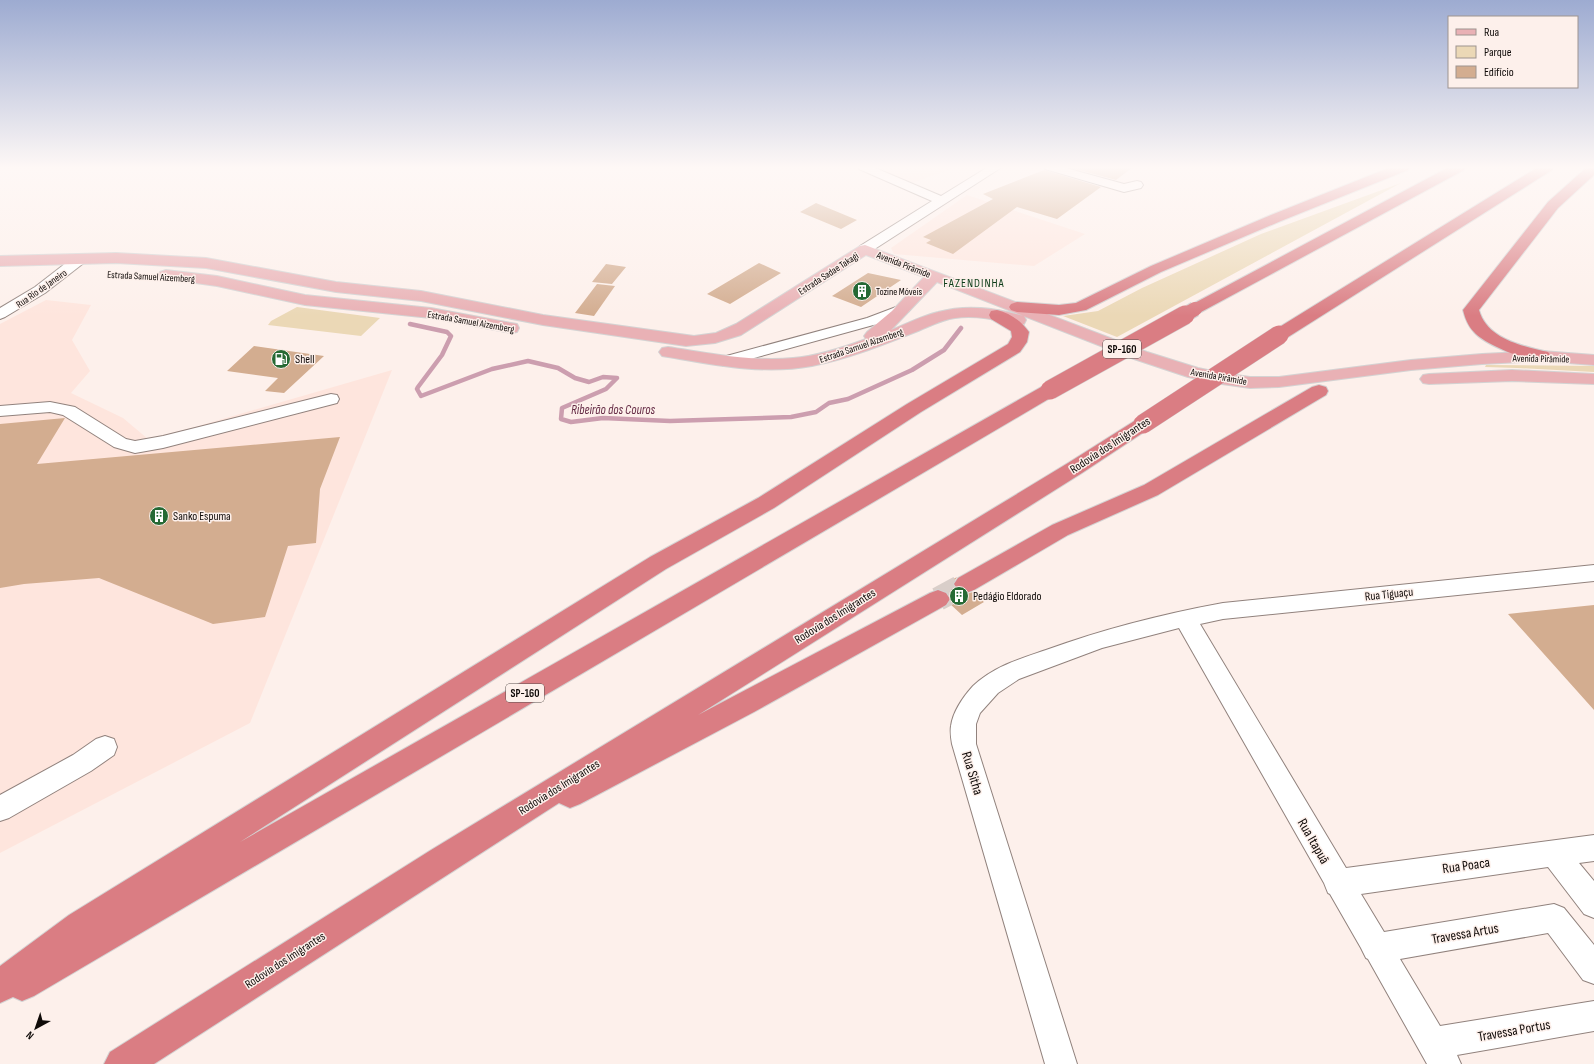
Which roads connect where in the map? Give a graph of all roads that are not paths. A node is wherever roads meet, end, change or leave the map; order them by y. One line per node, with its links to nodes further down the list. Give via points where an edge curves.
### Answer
1 (917, 217): 6 (street, Estrada Sadae Takagi)
2 (1279, 217): 12 (highway, via 1156,269 1080,307 1059,310)
3 (1367, 217): 40 (highway, SP-160, bridge, via 1050,390)
4 (1468, 217): 34 (highway, Rodovia dos Imigrantes, bridge, via 1279,335 1075,468)
5 (1544, 217): 19 (highway, via 1471,310 1478,327 1497,341)
6 (865, 249): 11 (main road, Avenida Pirâmide); 17 (main road, Estrada Sadae Takagi)
7 (80, 259): 8 (main road, Estrada Samuel Aizemberg); 10 (street, Rua Rio de Janeiro); 17 (main road, Estrada Samuel Aizemberg, via 150,259 206,263 336,287 421,296 543,320 686,342 715,339)
8 (0, 260)
9 (0, 274): 10 (main road, Estrada Samuel Aizemberg)
10 (63, 274): 14 (street, Rua Rio de Janeiro); 20 (main road, Estrada Samuel Aizemberg, via 117,273 194,278 305,300 431,313 725,361)
11 (934, 275): 12 (main road, Avenida Pirâmide); 13 (main road)
12 (1017, 307): 19 (main road, Avenida Pirâmide, via 1155,362 1232,380 1279,382 1411,365)
13 (904, 308): 18 (main road); 20 (street, via 872,321)
14 (0, 314)
15 (997, 315): 16 (main road, Avenida Pirâmide, via 954,313); 23 (main road, Avenida Pirâmide, via 1042,328 1133,367 1189,386 1260,398); 39 (highway, via 1015,325 1020,332 1020,342 1014,348 914,408 766,503 651,567 93,917)
16 (935, 319): 18 (main road, Estrada Samuel Aizemberg)
17 (742, 328): 20 (main road, via 740,337)
18 (860, 347): 20 (main road, Estrada Samuel Aizemberg, via 787,364)
19 (1542, 356): 21 (main road, Avenida Pirâmide)
20 (752, 359)
21 (1594, 360)
22 (1594, 379): 23 (main road, Avenida Pirâmide, via 1534,375 1460,376)
23 (1319, 391): 27 (highway, via 1151,490 1060,530)
24 (331, 399): 25 (street, via 135,447 120,443 69,411 50,407)
25 (0, 411)
26 (1594, 573): 29 (street, Rua Tiguaçu, via 1223,611)
27 (966, 584)
28 (938, 599): 34 (highway, via 620,770)
29 (1185, 618): 35 (street, Rua Itapuã); 44 (street, Rua Sitha, via 1099,640 1011,672 984,692 972,705 964,722 964,744)
30 (105, 746): 31 (street, via 82,763)
31 (0, 809)
32 (1594, 848): 33 (street, Rua Poaca)
33 (1554, 853): 35 (street, Rua Poaca); 36 (street)
34 (442, 860): 43 (highway, Rodovia dos Imigrantes)
35 (1338, 883): 37 (street, Rua Itapuã)
36 (1594, 904)
37 (1376, 948): 38 (street, Travessa Artus, via 1554,918); 42 (street, Rua Itapuã)
38 (1594, 970)
39 (0, 986)
40 (0, 996)
41 (1594, 1016): 42 (street, Travessa Portus)
42 (1439, 1054)
43 (122, 1064)
44 (1061, 1064)

